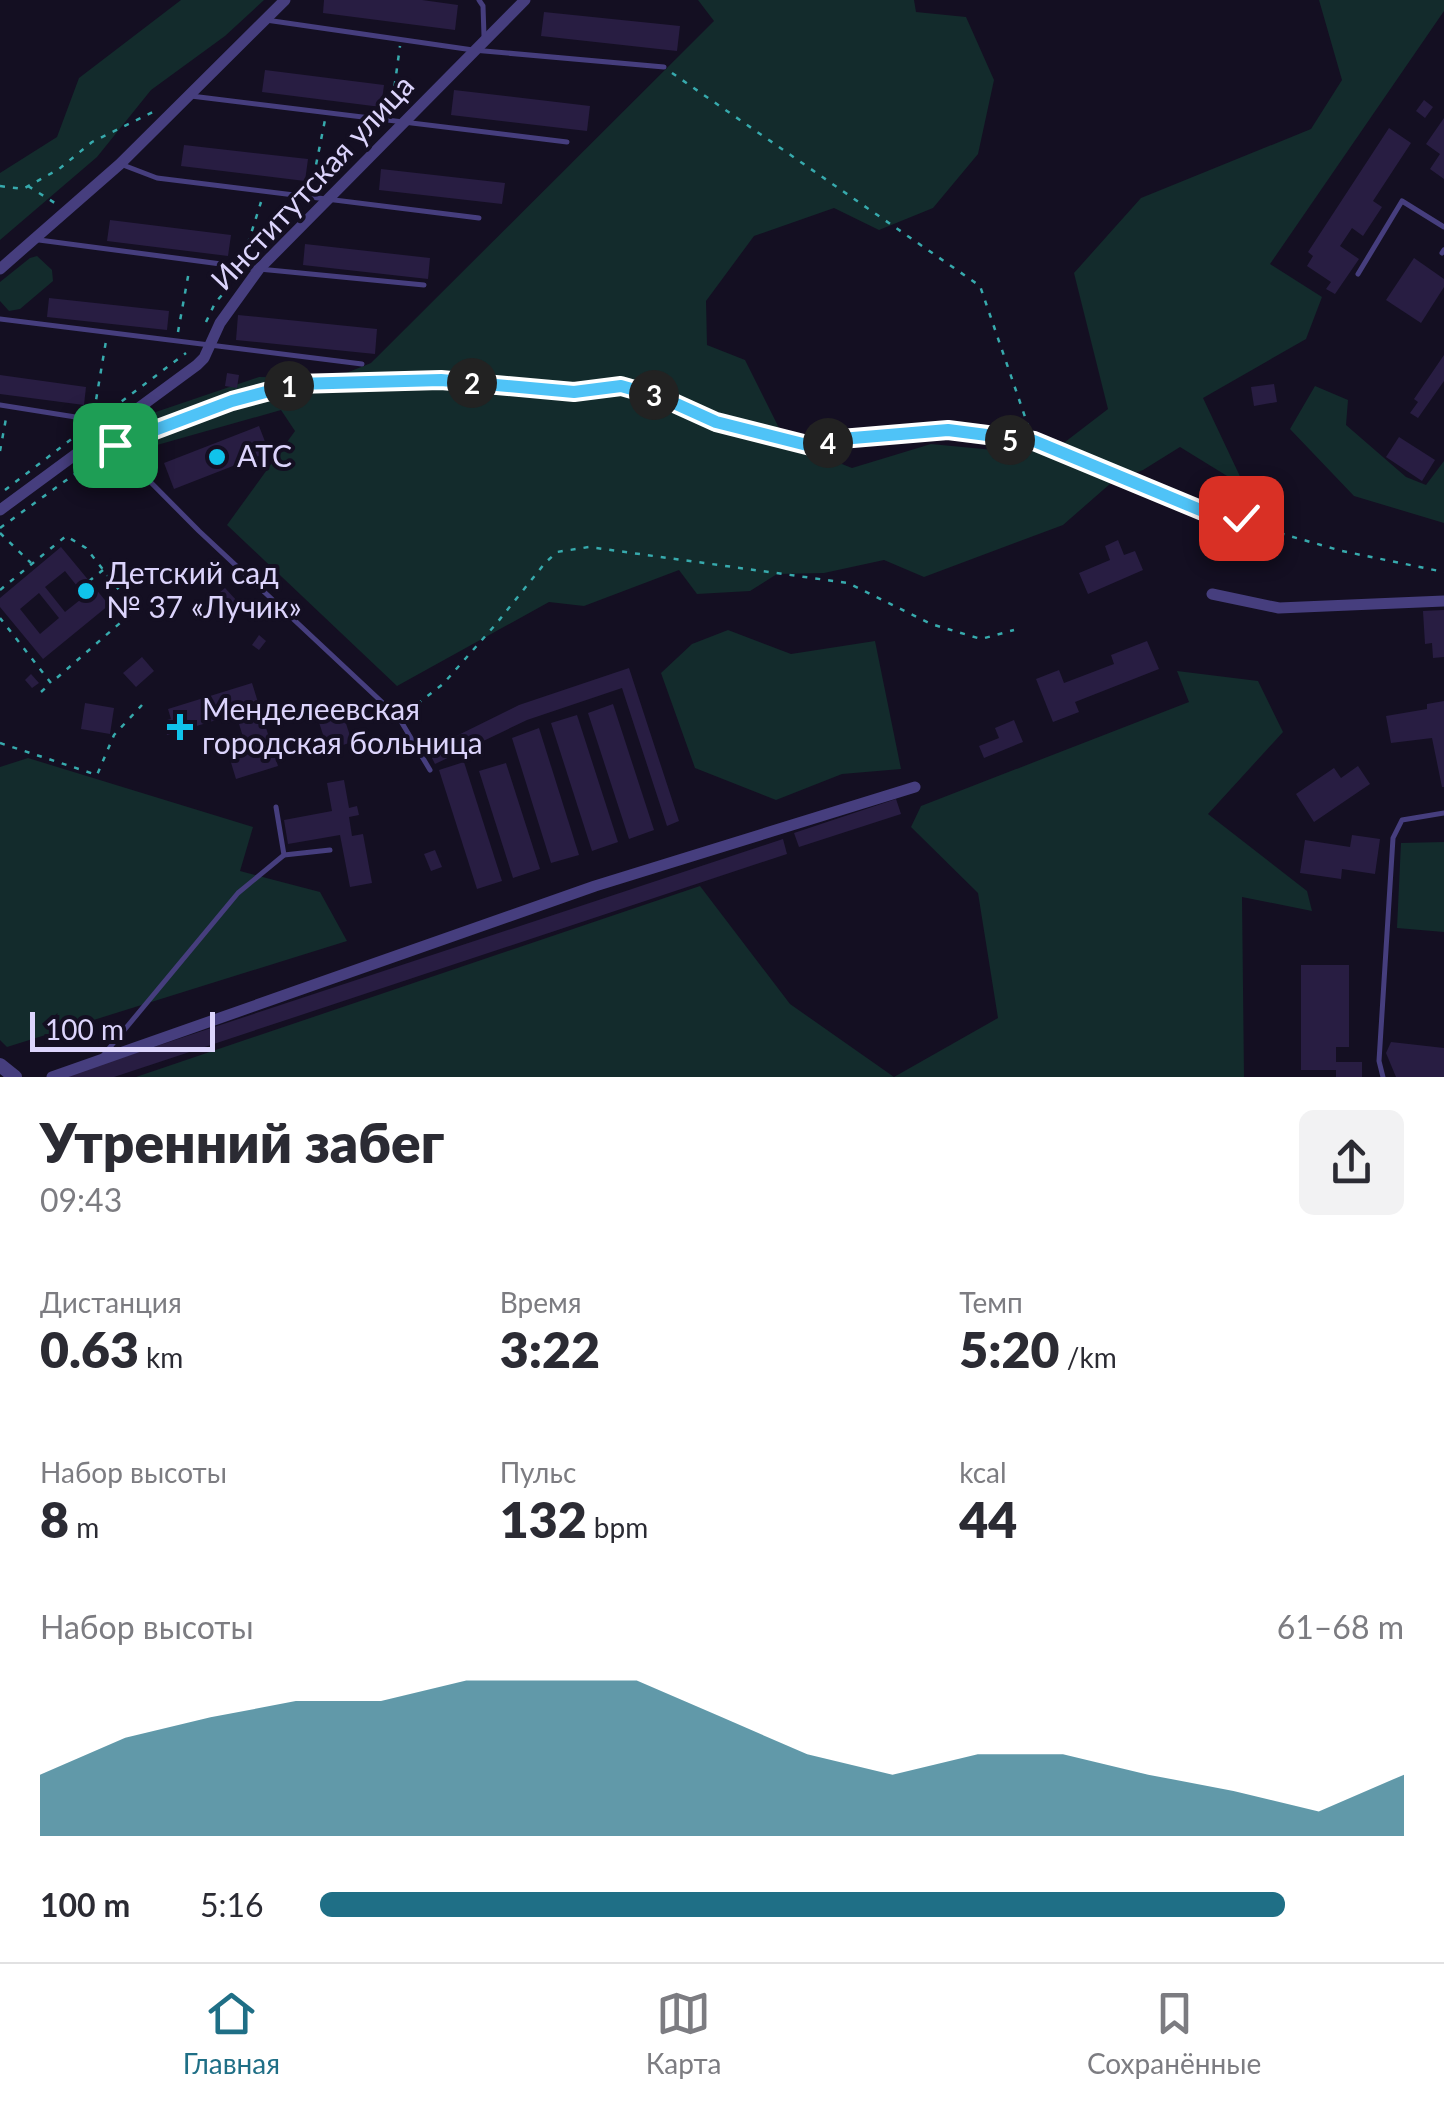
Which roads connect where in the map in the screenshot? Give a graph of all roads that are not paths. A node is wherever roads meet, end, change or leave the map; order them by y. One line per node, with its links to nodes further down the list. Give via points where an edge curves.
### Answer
1 (285, 0): 4 (street)
2 (480, 0): 5 (lane)
3 (525, 0): 5 (street, Институтская улица)
4 (263, 20): 6 (lane); 8 (street)
5 (483, 39): 6 (street, Институтская улица)
6 (470, 52): 7 (lane); 9 (street, Институтская улица)
7 (664, 68)
8 (188, 96): 9 (lane); 11 (street)
9 (405, 120): 10 (lane); 12 (street, Институтская улица)
10 (567, 142)
11 (120, 164): 12 (lane, via 157,178); 15 (street)
12 (330, 199): 13 (lane); 17 (street, Институтская улица)
13 (480, 218)
14 (1444, 227): 18 (lane, via 1402,201)
15 (36, 240): 16 (street); 17 (lane)
16 (0, 269)
17 (259, 269): 19 (lane); 21 (street, Институтская улица)
18 (1358, 274)
19 (424, 285)
20 (0, 319): 21 (lane)
21 (208, 348): 22 (lane); 24 (street, Институтская улица, via 197,365)
22 (362, 364)
23 (0, 405): 24 (lane, via 88,419)
24 (103, 434): 25 (street, Институтская улица); 28 (lane, via 400,718)
25 (0, 510)
26 (1212, 594): 27 (street, via 1280,608)
27 (1444, 601)
28 (430, 770)
29 (914, 788): 34 (street, via 595,886)
30 (276, 808): 33 (lane)
31 (1444, 813): 38 (lane, via 1402,820 1393,838)
32 (330, 850): 33 (lane)
33 (284, 855): 34 (lane, via 238,893)
34 (98, 1061): 37 (street)
35 (0, 1065): 36 (street)
36 (15, 1077)
37 (52, 1077)
38 (1383, 1077)

